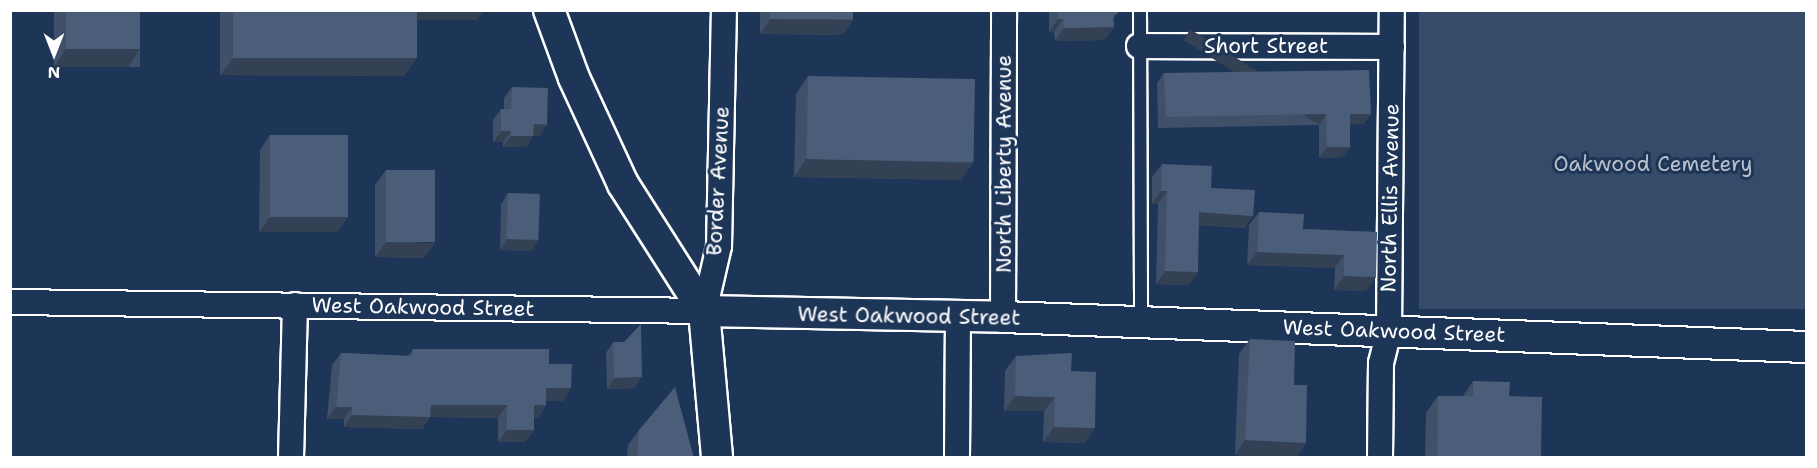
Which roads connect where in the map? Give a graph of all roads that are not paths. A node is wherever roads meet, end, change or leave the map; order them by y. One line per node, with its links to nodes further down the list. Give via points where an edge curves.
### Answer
1 (549, 10): 10 (street, via 574,78 623,184)
2 (724, 10): 10 (street, Border Avenue, via 719,246)
3 (1004, 10): 12 (street, North Liberty Avenue)
4 (1140, 10): 6 (lane)
5 (1392, 10): 7 (street, North Ellis Avenue)
6 (1140, 46): 7 (street, Short Street); 13 (lane)
7 (1392, 47): 14 (street, North Ellis Avenue)
8 (10, 302): 9 (street, West Oakwood Street)
9 (295, 305): 10 (street, West Oakwood Street); 16 (street)
10 (704, 311): 11 (street, West Oakwood Street); 17 (street, Border Avenue)
11 (958, 317): 12 (street, West Oakwood Street); 18 (street)
12 (1003, 317): 13 (street, West Oakwood Street)
13 (1141, 321): 14 (street, West Oakwood Street)
14 (1389, 330): 15 (street, West Oakwood Street); 19 (street, North Ellis Avenue, via 1381,363)
15 (1806, 347)
16 (291, 458)
17 (717, 458)
18 (957, 458)
19 (1380, 458)

